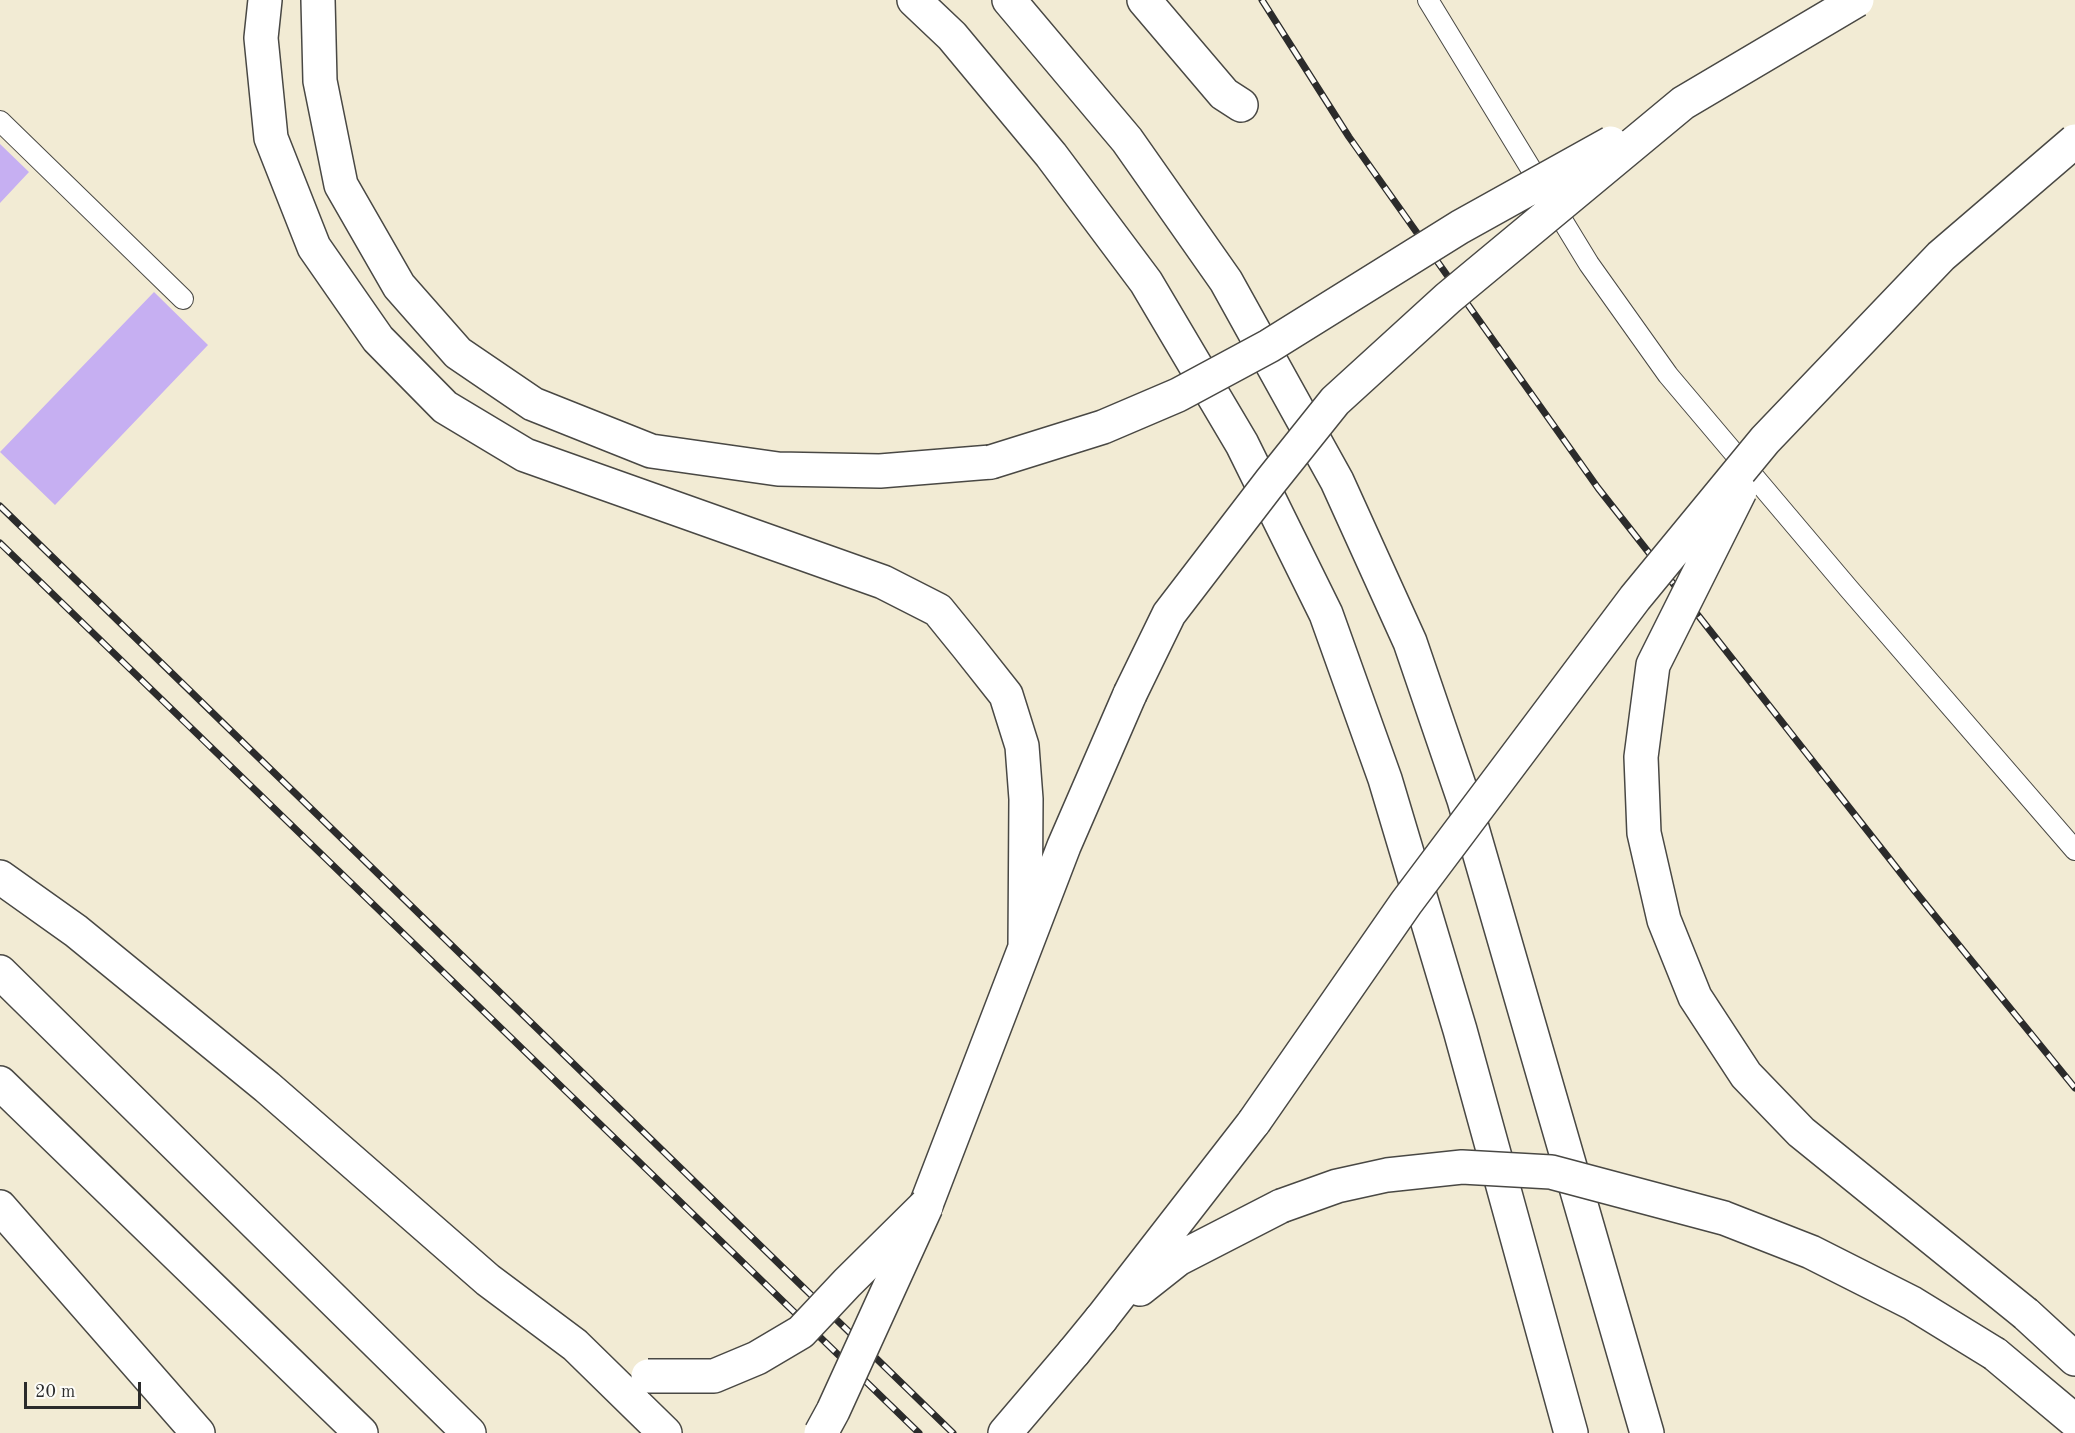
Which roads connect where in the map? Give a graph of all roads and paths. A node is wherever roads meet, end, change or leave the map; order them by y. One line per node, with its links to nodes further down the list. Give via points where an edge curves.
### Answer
1 (265, 0): 16 (main road, via 261,38 271,138 314,247 378,339 445,406 525,455 883,582 938,610 968,647 1006,695 1022,746 1026,798)
2 (318, 0): 8 (main road, bridge, via 320,81 341,185 399,286 458,353 533,404 651,452 778,469 880,471 991,462 1102,427 1178,395 1269,346 1460,227)
3 (914, 0): 31 (main road, via 952,36 1051,155 1146,282 1242,444 1326,614 1385,779 1450,996)
4 (1009, 0): 32 (main road, via 1127,140 1226,281 1337,481 1410,642 1464,800)
5 (1144, 0): 9 (main road, via 1224,94)
6 (1428, 0): 14 (lane, via 1589,264 1668,375)
7 (1857, 0): 8 (main road, bridge)
8 (1683, 103): 16 (main road, bridge, via 1448,298 1335,401 1271,481 1169,614 1064,846)
9 (1241, 105)
10 (0, 121): 12 (lane)
11 (2075, 141): 13 (main road, bridge, via 1941,256)
12 (183, 299)
13 (1765, 440): 21 (main road, bridge, via 1635,598 1413,893 1254,1122); 23 (main road, bridge, via 1653,665 1641,757 1644,833 1664,920 1695,997 1746,1075 1801,1132 2026,1314)
14 (2075, 850)
15 (0, 877): 22 (main road, via 76,931 267,1087 488,1280)
16 (1025, 947): 19 (main road)
17 (0, 972): 27 (main road)
18 (0, 1083): 26 (main road)
19 (926, 1205): 22 (main road, bridge, via 801,1332 714,1376 648,1376); 29 (main road, bridge)
20 (0, 1207): 25 (main road)
21 (1101, 1319): 24 (main road, bridge, via 1178,1259 1281,1206 1337,1186 1387,1175 1462,1167 1551,1172 1724,1218 1811,1252 1912,1303 1995,1354); 30 (main road)
22 (575, 1346): 28 (main road)
23 (2075, 1359)
24 (2075, 1421)
25 (198, 1433)
26 (360, 1433)
27 (470, 1433)
28 (665, 1433)
29 (821, 1433)
30 (1005, 1433)
31 (1571, 1433)
32 (1647, 1433)

